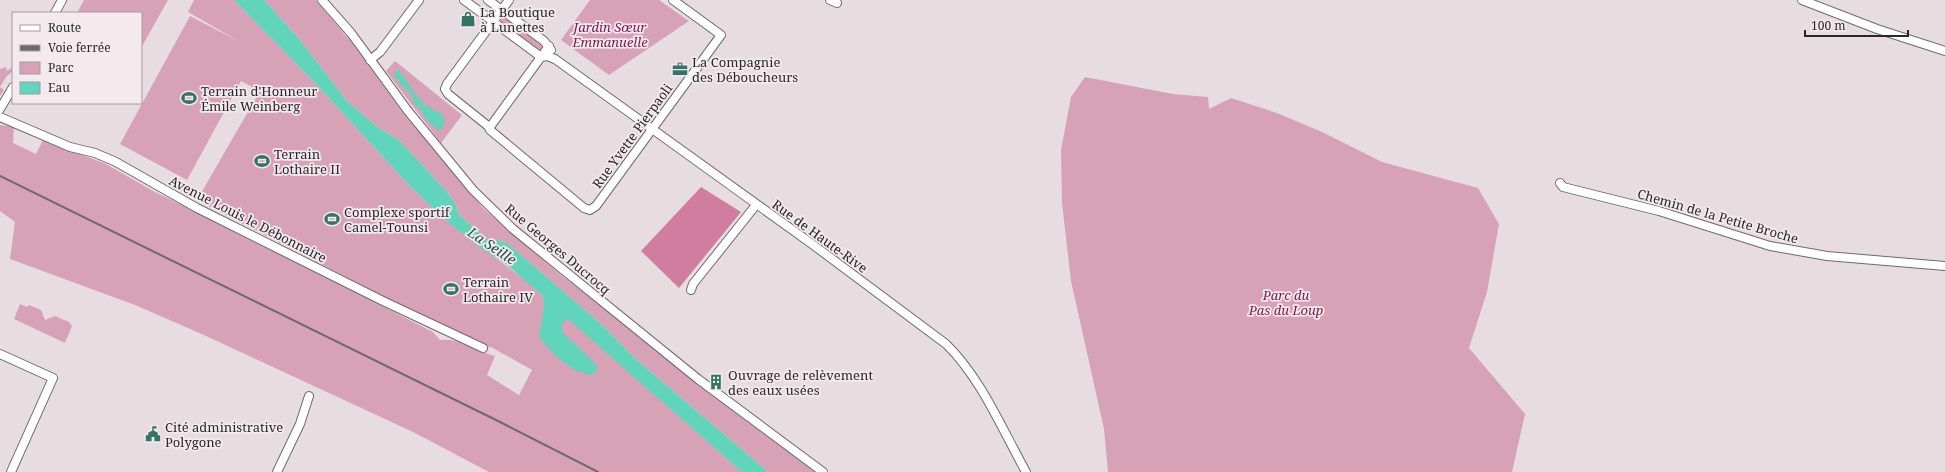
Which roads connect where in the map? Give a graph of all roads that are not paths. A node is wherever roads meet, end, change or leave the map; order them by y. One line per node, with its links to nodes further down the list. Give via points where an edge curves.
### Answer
1 (62, 0): 10 (street)
2 (322, 0): 16 (street, Rue Georges Ducrocq, via 351,33)
3 (419, 0): 16 (street, via 380,52)
4 (464, 0): 11 (street, Rue de Haute-Rive)
5 (488, 0): 9 (street, Rue de Haute-Rive)
6 (509, 0): 9 (street)
7 (673, 0): 21 (street, Rue Yvette Pierpaoli, via 721,35)
8 (1802, 0): 13 (street, via 1877,29)
9 (502, 10): 11 (street); 12 (street, Rue de Haute-Rive)
10 (56, 12)
11 (493, 22): 14 (street, Rue de Haute-Rive); 20 (street, via 445,89)
12 (548, 46): 14 (street); 15 (street, Rue de Haute-Rive)
13 (1945, 51)
14 (541, 57): 15 (street, Rue de Haute-Rive); 20 (street)
15 (556, 59): 21 (street, Rue de Haute-Rive)
16 (370, 60): 31 (street, Rue Georges Ducrocq, via 473,190 513,229 704,383)
17 (12, 89): 18 (street)
18 (0, 109)
19 (0, 117): 26 (street, Avenue Louis le Débonnaire, via 70,147 95,153 116,162 197,208)
20 (490, 127): 21 (street, Rue Yvette Pierpaoli, via 490,130 584,208 590,210 596,206)
21 (652, 129): 23 (street, Rue de Haute-Rive)
22 (1560, 183): 24 (street, Chemin de la Petite Broche, via 1563,187 1659,211 1770,246 1827,256)
23 (756, 205): 25 (street, via 693,284); 32 (street, Rue de Haute-Rive, via 952,349 973,377)
24 (1945, 266)
25 (691, 290)
26 (483, 348)
27 (0, 354): 29 (street, via 53,378)
28 (309, 396): 30 (street, via 300,424)
29 (10, 472)
30 (277, 472)
31 (823, 472)
32 (1026, 472)

